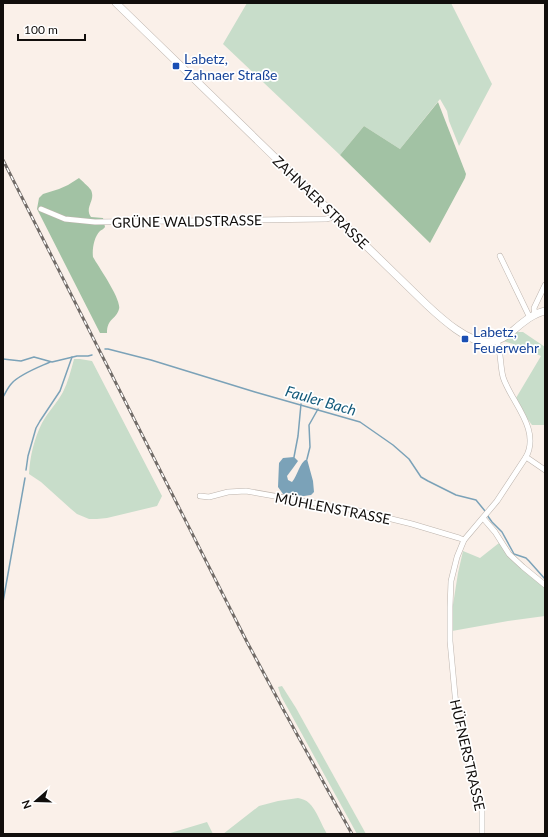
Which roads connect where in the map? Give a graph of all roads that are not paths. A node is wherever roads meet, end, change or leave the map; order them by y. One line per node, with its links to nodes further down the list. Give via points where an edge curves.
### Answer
1 (116, 3): 3 (main road, ZAHNAER STRASSE)
2 (41, 209): 3 (street, GRÜNE WALDSTRASSE, via 66,220 95,222 326,219)
3 (334, 215): 8 (main road, ZAHNAER STRASSE, via 445,321 478,340)
4 (500, 256): 7 (street)
5 (545, 285): 7 (street)
6 (545, 311): 7 (main road)
7 (532, 316): 8 (main road)
8 (497, 340): 9 (street, HÜFNERSTRASSE, via 505,381 529,430 531,440)
9 (526, 457): 10 (street); 12 (street, HÜFNERSTRASSE)
10 (545, 470)
11 (200, 496): 13 (street, MÜHLENSTRASSE, via 246,491 359,511)
12 (484, 517): 13 (street, HÜFNERSTRASSE); 14 (street, via 509,554)
13 (464, 540): 15 (street, HÜFNERSTRASSE, via 451,581 450,652 457,714 482,806)
14 (545, 585)
15 (482, 834)

